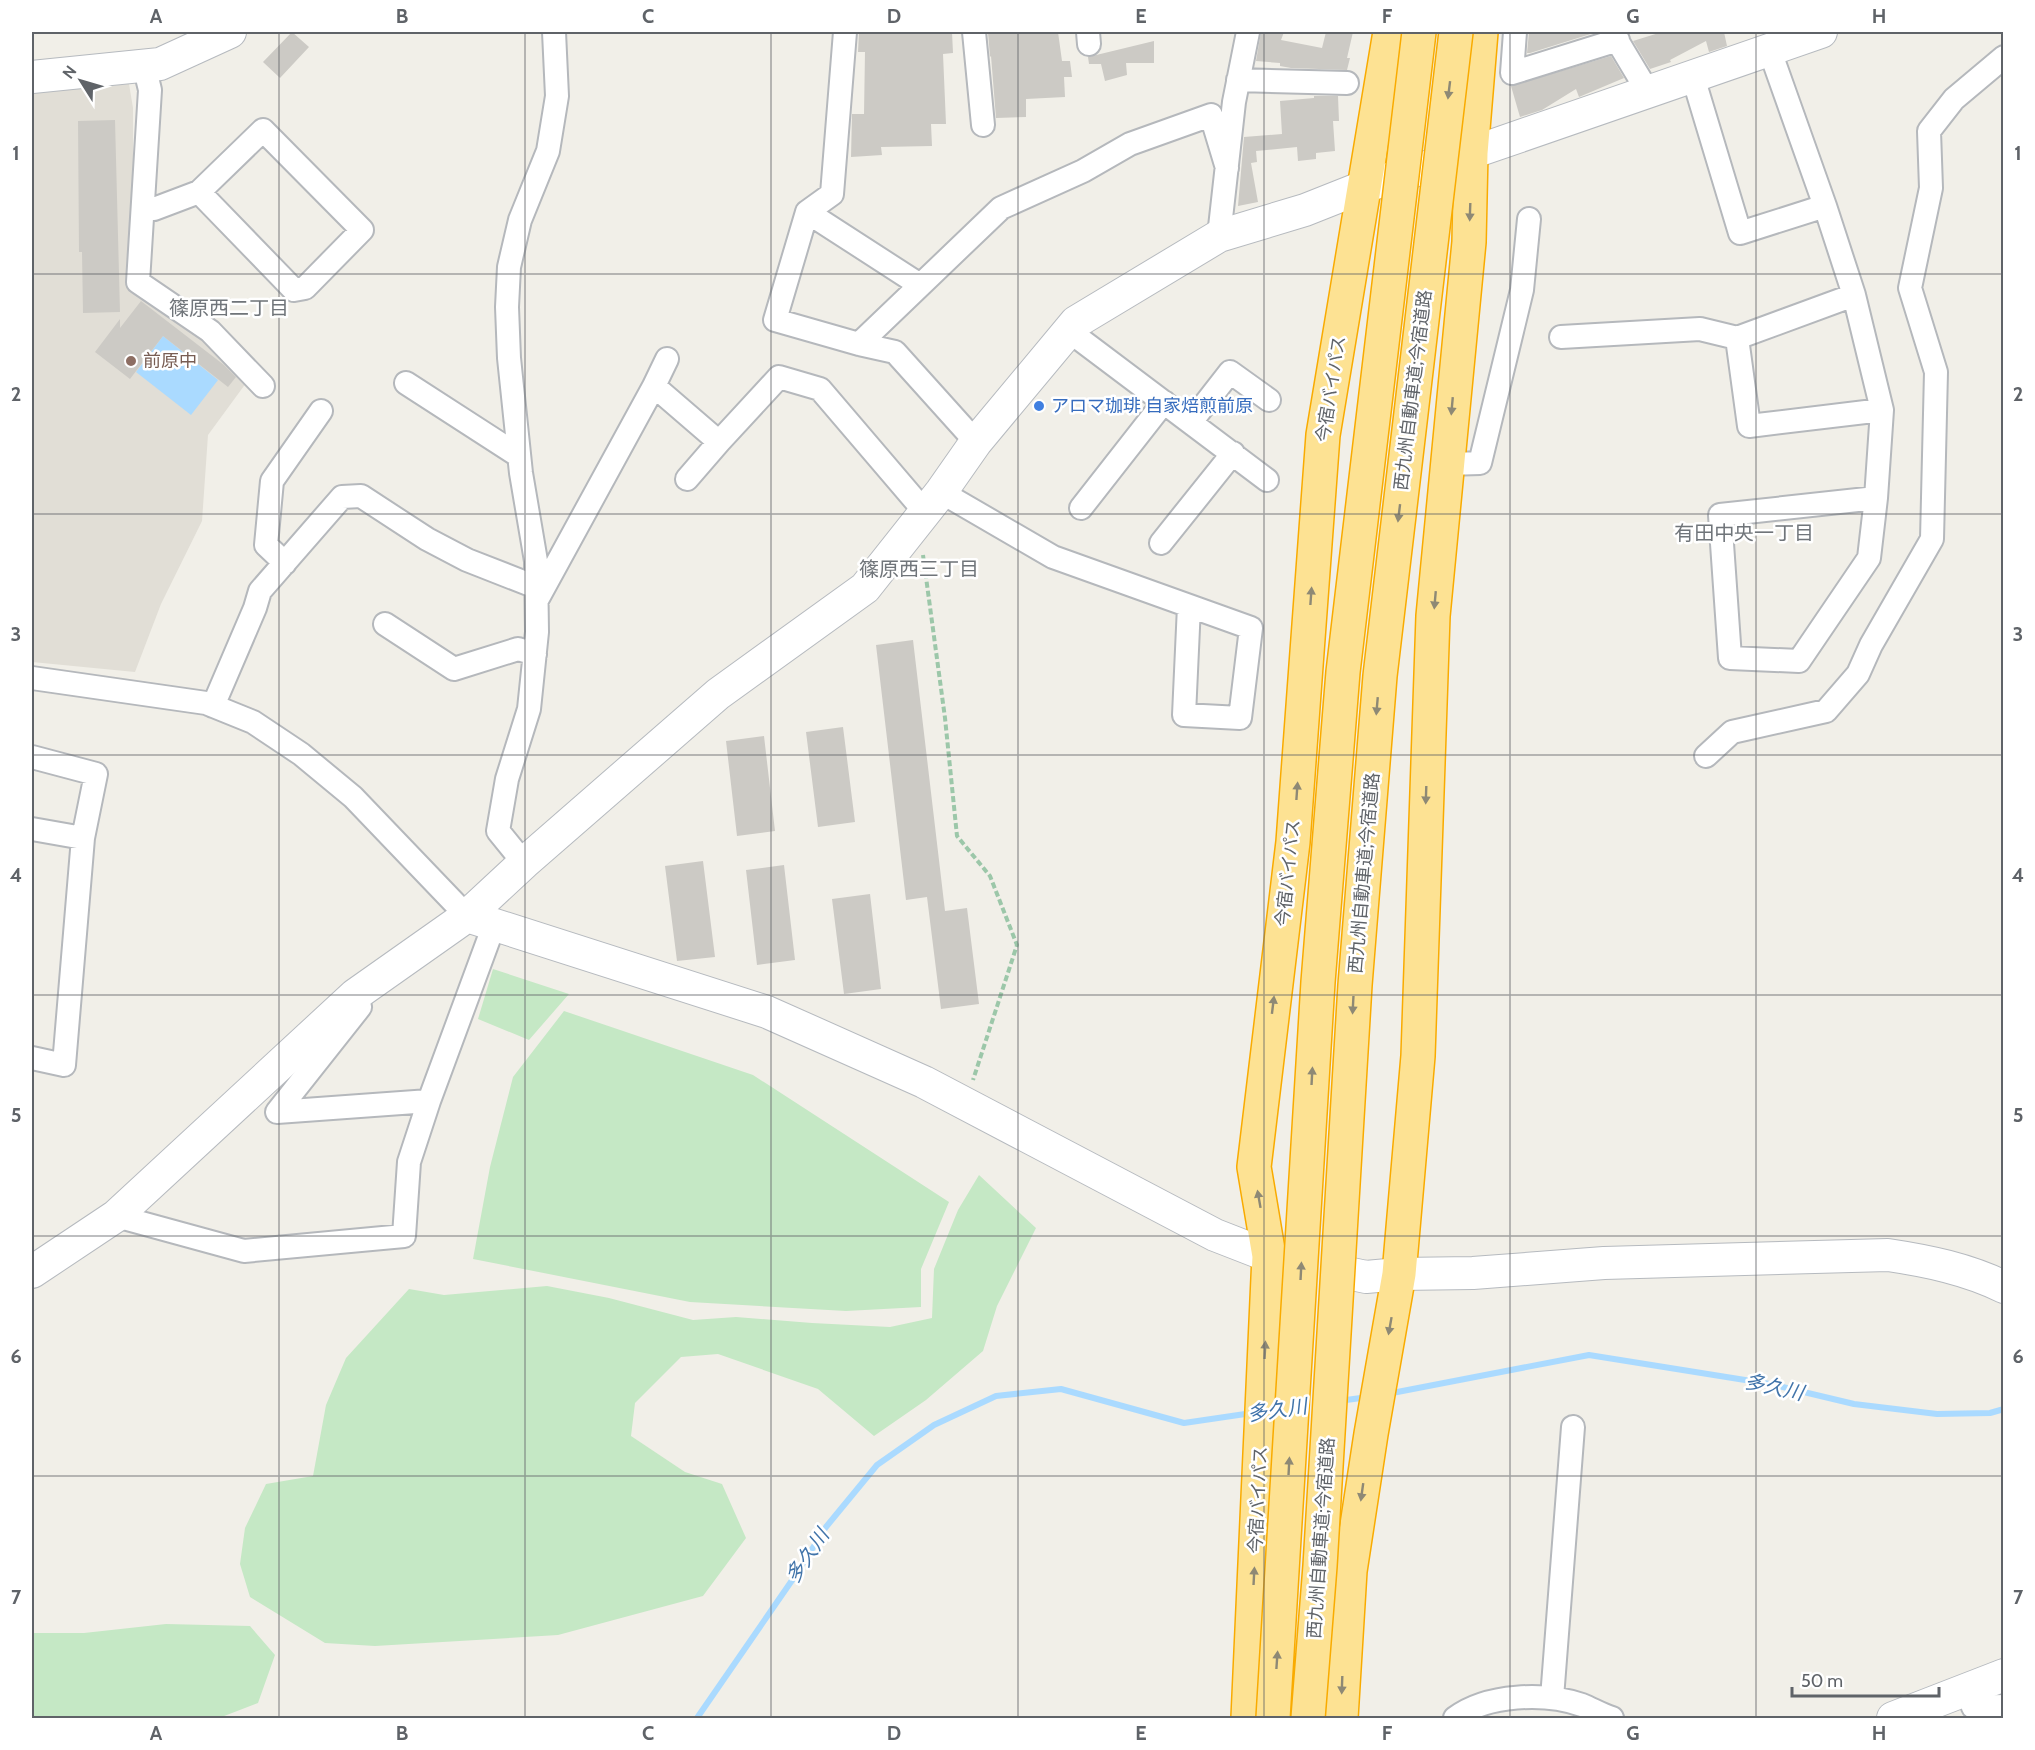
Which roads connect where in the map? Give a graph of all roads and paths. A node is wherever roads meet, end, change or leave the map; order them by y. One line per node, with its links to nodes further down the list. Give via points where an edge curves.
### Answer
1 (230, 32): 15 (street, via 160,64)
2 (554, 32): 50 (street, via 557,96 548,151 520,220 509,267 509,348)
3 (845, 32): 28 (street, via 832,194)
4 (974, 32): 21 (street)
5 (1248, 32): 18 (street)
6 (1390, 32): 24 (highway, 今宿バイパス)
7 (1419, 32): 87 (highway, 西九州自動車道;今宿道路, one-way to 7, bridge, via 1318,982 1343,672)
8 (1456, 32): 88 (highway, 西九州自動車道;今宿道路, one-way to 88, bridge, via 1379,687 1354,985)
9 (1481, 32): 22 (highway)
10 (1515, 32): 12 (street, via 1512,73)
11 (1821, 32): 13 (street)
12 (1614, 34): 20 (street)
13 (1770, 51): 17 (street); 26 (street)
14 (2004, 57): 65 (street, via 1954,99 1929,131 1931,188 1910,288 1936,372 1932,539 1858,674 1826,711 1732,732)
15 (144, 65): 16 (street); 27 (street, via 150,90)
16 (32, 77)
17 (1693, 77): 20 (street); 26 (street, via 1740,233)
18 (1238, 80): 19 (street); 23 (street)
19 (1347, 83)
20 (1648, 92): 22 (street)
21 (983, 125)
22 (1471, 153): 24 (street); 51 (highway, one-way to 51, via 1469,242)
23 (1227, 168): 30 (street); 31 (street, via 1211,116 1130,144 1083,171 1001,208)
24 (1363, 187): 30 (street, via 1305,210); 76 (highway, 今宿バイパス, one-way to 24, via 1254,1167 1293,842 1323,435)
25 (199, 192): 25 (street, via 263,130 362,230 305,288 294,290); 27 (street, via 154,209)
26 (1825, 206): 32 (street)
27 (143, 207): 39 (street, via 138,282 210,331)
28 (807, 212): 31 (street); 36 (street, via 775,320)
29 (1529, 219): 51 (street, via 1522,290 1480,463)
30 (1219, 236): 33 (street, via 1076,322)
31 (920, 285): 36 (street)
32 (1854, 295): 35 (street); 44 (street)
33 (1068, 331): 42 (street); 47 (street)
34 (1561, 337): 35 (street, via 1700,329)
35 (1737, 338): 44 (street, via 1749,426)
36 (859, 344): 47 (street, via 895,352)
37 (667, 359): 40 (street)
38 (406, 383): 50 (street)
39 (262, 386)
40 (654, 386): 48 (street); 59 (street)
41 (1269, 400): 46 (street, via 1230,372)
42 (1164, 402): 46 (street); 56 (street)
43 (413, 406): 50 (street)
44 (1882, 410): 54 (street)
45 (321, 411): 58 (street, via 272,481 266,545)
46 (1191, 422): 49 (street)
47 (976, 441): 55 (street)
48 (719, 442): 52 (street); 55 (street, via 779,378 820,389)
49 (1233, 453): 53 (street); 57 (street)
50 (520, 464): 59 (street, via 536,561)
51 (1447, 464): 79 (highway, one-way to 79, via 1433,628 1418,1056)
52 (687, 479)
53 (1267, 480)
54 (1876, 498): 54 (street, via 1869,558 1799,661 1731,658 1720,515)
55 (928, 508): 60 (street); 69 (street, via 865,588 718,694); 74 (path, via 957,836 990,876 1017,945)
56 (1081, 508)
57 (1161, 543)
58 (285, 562): 59 (street, via 342,497 361,496 427,539); 64 (street, via 260,591)
59 (536, 594): 62 (street)
60 (1189, 606): 60 (street, via 1251,628 1240,718 1184,715)
61 (385, 624): 62 (street, via 454,669 518,649)
62 (535, 654): 69 (street, via 529,709 507,779 498,831)
63 (32, 678): 64 (street)
64 (213, 706): 70 (street, via 253,722 301,754 353,797)
65 (1706, 756)
66 (32, 758): 68 (street, via 96,774)
67 (32, 829): 68 (street)
68 (82, 838): 72 (street, via 64,1065)
69 (524, 863): 70 (street)
70 (481, 921): 71 (street); 73 (street); 74 (street, via 767,1012)
71 (354, 995): 73 (street, via 360,1007 277,1112); 75 (street)
72 (32, 1058)
73 (429, 1101): 75 (street, via 409,1162 404,1236 244,1251)
74 (966, 1103): 76 (street, via 1215,1234)
75 (116, 1216): 77 (street)
76 (1269, 1256): 86 (highway, 今宿バイパス, one-way to 76)
77 (32, 1272)
78 (1352, 1274): 79 (street)
79 (1399, 1274): 80 (street, via 1604,1263 1888,1255 1951,1267); 89 (highway, one-way to 89, via 1350,1571)
80 (2004, 1287)
81 (1573, 1427): 84 (street)
82 (2004, 1675): 83 (street)
83 (1967, 1690): 85 (street, via 1973,1707); 92 (street)
84 (1552, 1698): 90 (street, via 1499,1699 1466,1710); 91 (street)
85 (2004, 1706)
86 (1248, 1719)
87 (1273, 1719)
88 (1308, 1719)
89 (1341, 1719)
90 (1455, 1719)
91 (1612, 1719)
92 (1893, 1719)

